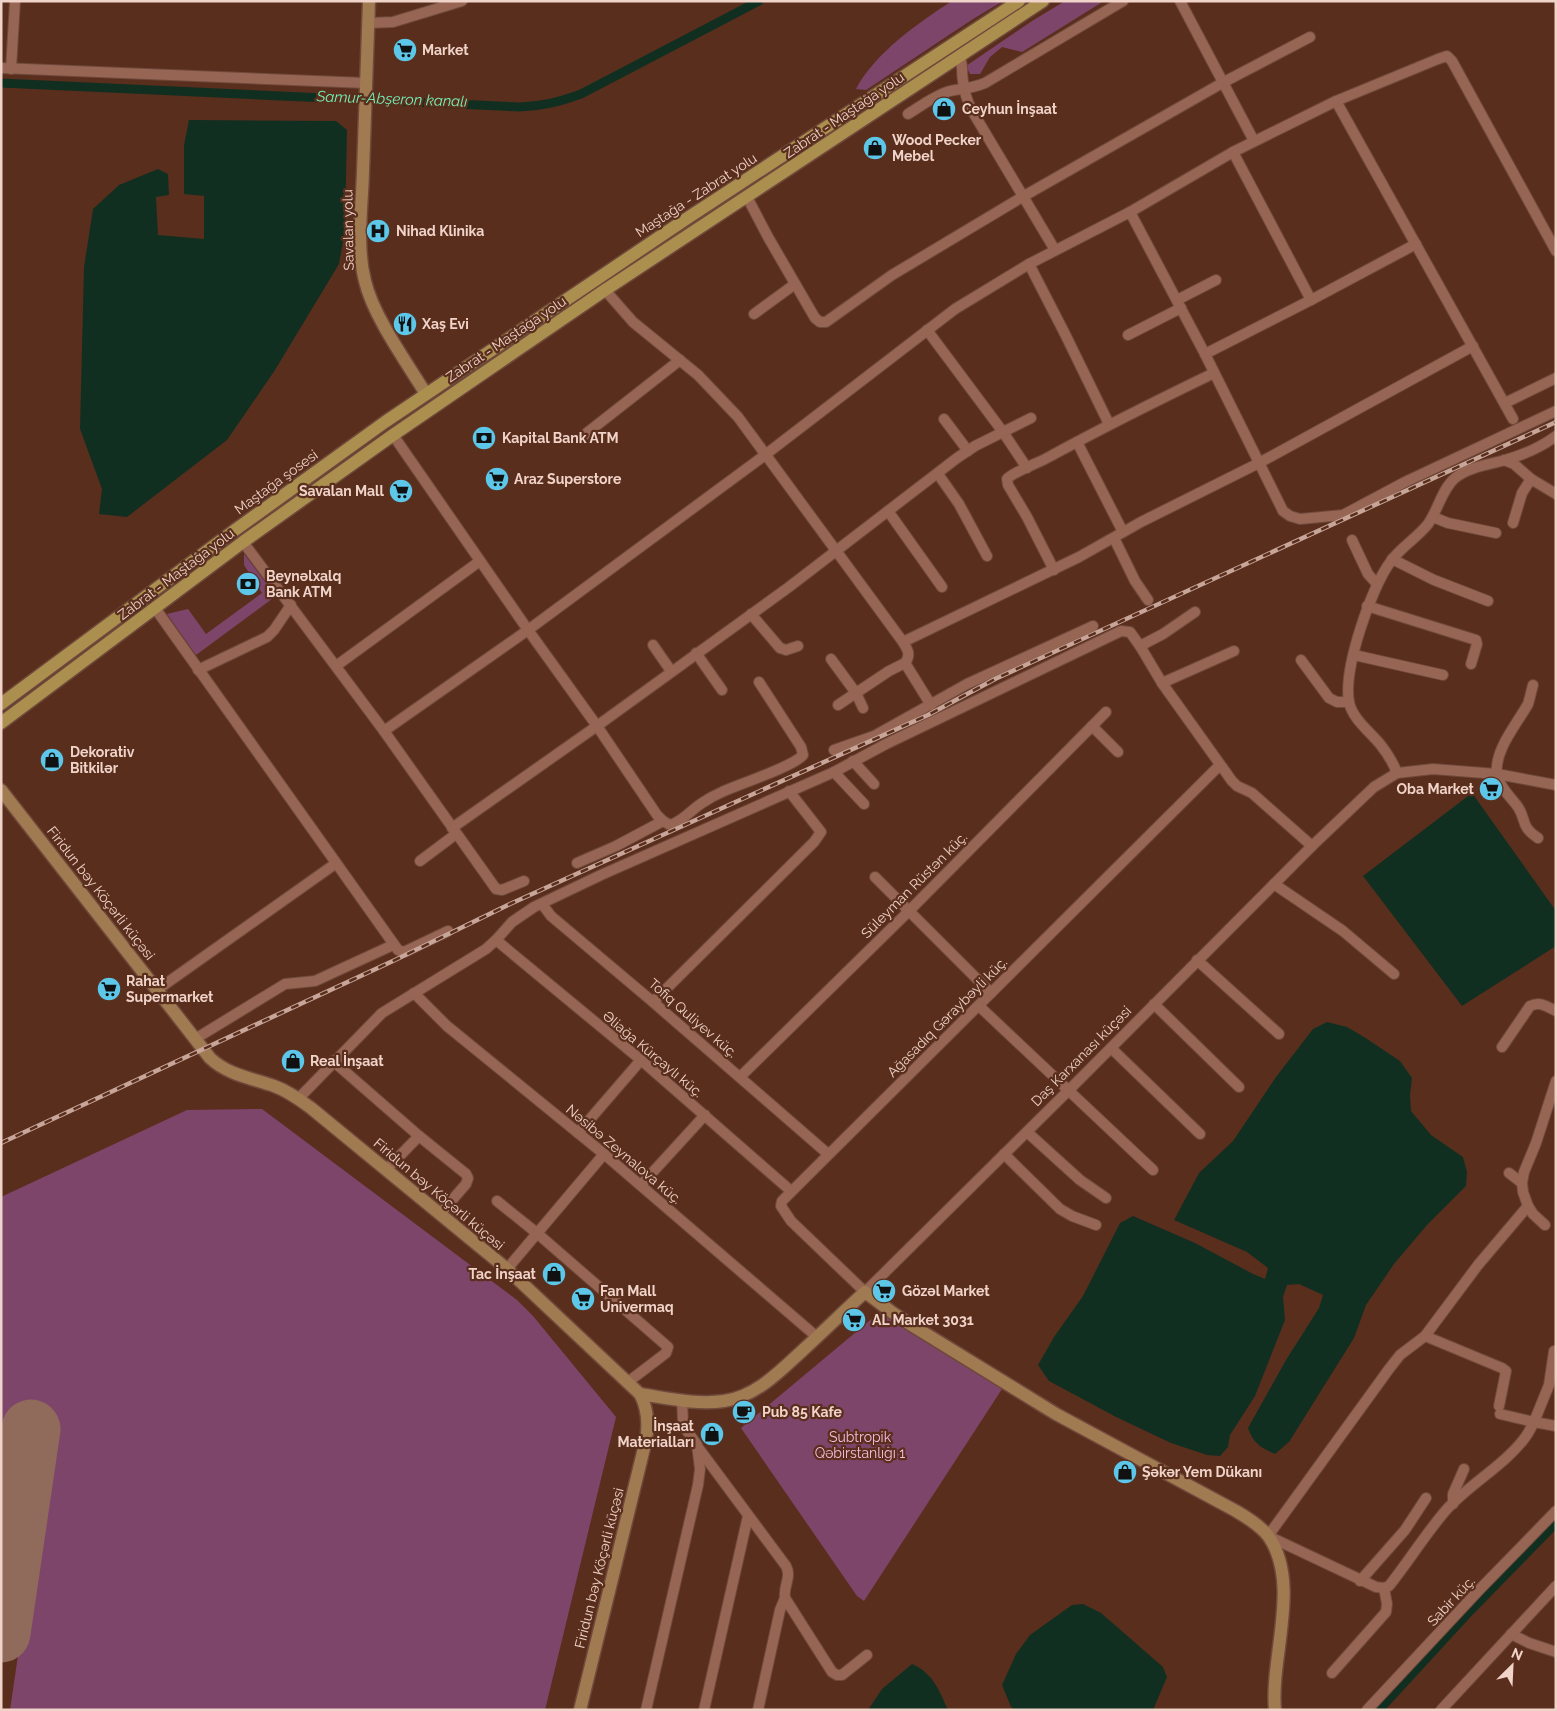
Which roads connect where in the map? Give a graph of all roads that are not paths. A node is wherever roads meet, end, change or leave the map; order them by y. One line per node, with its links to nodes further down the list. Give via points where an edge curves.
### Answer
1 (15, 1): 11 (street)
2 (369, 1): 8 (street, Savalan yolu)
3 (462, 1): 8 (street, via 393,22)
4 (1019, 1): 39 (main road, Maştağa - Zabrat yolu)
5 (1043, 1): 10 (main road, Zabrat - Maştağa yolu)
6 (1123, 1): 14 (street, via 985,83)
7 (1180, 1): 12 (street)
8 (368, 23): 13 (street, Savalan yolu)
9 (1310, 37): 12 (street)
10 (958, 56): 14 (street); 20 (main road, Zabrat - Maştağa yolu)
11 (6, 68): 13 (street)
12 (1224, 82): 17 (street); 19 (street)
13 (366, 87): 39 (street, Savalan yolu, via 361,242 365,282 390,335)
14 (965, 90): 16 (street, via 939,95); 19 (street, via 971,109)
15 (1336, 101): 17 (street); 22 (street); 24 (street, via 1447,56)
16 (908, 114)
17 (1254, 141): 18 (street)
18 (1233, 152): 21 (street); 29 (street)
19 (1024, 196): 23 (street); 27 (street, via 892,275 826,322 815,318)
20 (747, 197): 27 (street); 28 (main road, Zabrat - Maştağa yolu)
21 (1130, 212): 23 (street); 30 (street)
22 (1416, 244): 29 (street); 34 (street)
23 (1056, 250): 25 (street)
24 (1556, 251)
25 (1028, 264): 32 (street); 46 (street)
26 (1216, 280): 30 (street)
27 (795, 284): 31 (street)
28 (605, 290): 36 (street, via 633,322); 41 (main road, Zabrat - Maştağa yolu)
29 (1311, 300): 35 (street)
30 (1179, 304): 33 (street); 35 (street)
31 (754, 314)
32 (927, 330): 47 (street); 53 (street)
33 (1128, 335)
34 (1473, 346): 40 (street); 55 (street)
35 (1205, 354): 37 (street)
36 (680, 360): 49 (street); 53 (street, via 738,417)
37 (1214, 373): 46 (street); 55 (street)
38 (1556, 378): 40 (street)
39 (426, 394): 41 (main road); 105 (main road, Maştağa şosesi, via 243,524)
40 (1505, 403): 45 (street)
41 (435, 407): 48 (main road, Zabrat - Maştağa yolu)
42 (1556, 411): 55 (street, via 1334,517 1300,519 1290,516 1284,511)
43 (944, 418): 52 (street)
44 (1031, 418): 47 (street)
45 (1513, 419)
46 (1108, 424): 51 (street)
47 (1003, 432): 52 (street); 56 (street)
48 (393, 435): 67 (main road, Zabrat - Maştağa yolu); 71 (street)
49 (583, 436)
50 (1556, 436): 54 (street, via 1538,448)
51 (1077, 442): 56 (street); 63 (street)
52 (968, 451): 57 (street)
53 (765, 455): 68 (street); 83 (street)
54 (1504, 460): 58 (street, via 1521,469); 61 (street, via 1469,470 1456,478)
55 (1259, 464): 63 (street)
56 (1027, 468): 72 (street, via 1011,475 1007,479 1008,485)
57 (938, 474): 60 (street); 69 (street, via 963,510)
58 (1530, 479): 59 (street); 62 (street, via 1522,492)
59 (1556, 494)
60 (888, 511): 68 (street); 74 (street)
61 (1433, 517): 64 (street); 70 (street)
62 (1514, 523)
63 (1123, 532): 65 (street)
64 (1496, 533)
65 (1114, 538): 72 (street); 75 (street, via 1134,581)
66 (1352, 540): 73 (street, via 1368,574)
67 (244, 542): 77 (street); 79 (main road, Zabrat - Maştağa yolu)
68 (836, 552): 81 (street); 84 (street)
69 (987, 556)
70 (1392, 559): 73 (street); 76 (street)
71 (480, 560): 83 (street); 95 (street)
72 (1054, 570): 84 (street)
73 (1377, 584): 78 (street)
74 (942, 587)
75 (1148, 600)
76 (1488, 601)
77 (291, 605): 95 (street); 96 (street, via 266,637)
78 (1368, 606): 90 (street); 94 (street, via 1476,640)
79 (155, 608): 96 (street); 110 (main road, Zabrat - Maştağa yolu)
80 (1195, 612): 87 (street)
81 (751, 614): 86 (street, via 780,648 786,650); 89 (street)
82 (1093, 626): 107 (street, via 987,674)
83 (528, 630): 111 (street); 113 (street)
84 (904, 642): 93 (street, via 909,652)
85 (653, 645): 97 (street)
86 (798, 646)
87 (1140, 646): 100 (street); 116 (street, via 1130,632 1122,631)
88 (1234, 650): 100 (street)
89 (696, 653): 97 (street); 102 (street)
90 (1354, 655): 98 (street); 104 (street)
91 (831, 658): 103 (street)
92 (1301, 660): 104 (street, via 1328,698)
93 (905, 663): 103 (street); 107 (street)
94 (1471, 664)
95 (336, 666): 113 (street)
96 (198, 670): 132 (street)
97 (671, 671): 111 (street)
98 (1443, 675)
99 (759, 682): 126 (street, via 801,747 803,756 720,792 676,823 670,825)
100 (1162, 682): 117 (street)
101 (1533, 685): 120 (street, via 1527,705 1504,744)
102 (722, 690)
103 (856, 693): 106 (street); 108 (street)
104 (1349, 702): 119 (street, via 1356,717 1388,754)
105 (1, 704)
106 (838, 705)
107 (931, 705): 114 (street, via 874,736)
108 (863, 708)
109 (1106, 712): 112 (street, Süleyman Rüstən küç.)
110 (1, 723)
111 (597, 726): 126 (street); 127 (street)
112 (1092, 726): 115 (street); 137 (street, Süleyman Rüstən küç.)
113 (384, 731): 127 (street)
114 (834, 750)
115 (1118, 752)
116 (853, 762): 118 (street); 121 (street)
117 (1220, 765): 129 (street, via 1237,786 1252,793); 145 (street, Ağasadıq Gəraybəyli küç.)
118 (834, 772): 124 (street); 125 (street)
119 (1397, 773): 120 (street, Daş Karxanası küçəsi, via 1433,769); 129 (street, Daş Karxanası küçəsi, via 1360,799)
120 (1497, 774): 122 (street, Daş Karxanası küçəsi); 128 (street, via 1519,808 1524,825)
121 (874, 784)
122 (1556, 785)
123 (1, 790): 143 (street, Firidun bəy Köçərli küçəsi)
124 (789, 791): 136 (street); 146 (street, via 821,832)
125 (864, 804)
126 (663, 821): 131 (street)
127 (454, 831): 130 (street); 134 (street, via 496,889 502,890)
128 (1538, 838)
129 (1312, 846): 135 (street, Daş Karxanası küçəsi)
130 (420, 860)
131 (577, 863)
132 (336, 864): 140 (street); 143 (street)
133 (875, 878): 137 (street)
134 (524, 881)
135 (1274, 884): 141 (street, Daş Karxanası küçəsi); 142 (street, via 1343,931)
136 (542, 904): 139 (street, via 520,915); 146 (street, Tofiq Quliyev küç., via 551,916)
137 (909, 911): 145 (street); 156 (street, Süleyman Rüstən küç.)
138 (448, 931): 140 (street, via 404,952)
139 (496, 940): 144 (street); 154 (street, Əliağa Kürçaylı küç.)
140 (393, 945): 151 (street, via 315,981 285,984)
141 (1197, 960): 147 (street, Daş Karxanası küçəsi); 150 (street)
142 (1394, 974)
143 (157, 990): 151 (street, Firidun bəy Köçərli küçəsi)
144 (414, 993): 155 (street, via 374,1019); 163 (street, Nəsibə Zeynalova küç., via 447,1026)
145 (991, 993): 148 (street, Ağasadıq Gəraybəyli küç.)
146 (653, 1002): 156 (street, Tofiq Quliyev küç.)
147 (1154, 1004): 153 (street, Daş Karxanası küçəsi); 158 (street)
148 (979, 1006): 159 (street); 167 (street, Ağasadıq Gəraybəyli küç.)
149 (1556, 1011): 152 (street, via 1540,1003 1530,1006)
150 (1279, 1034)
151 (195, 1039): 160 (street, Firidun bəy Köçərli küçəsi, via 218,1066 282,1089)
152 (1502, 1047)
153 (1111, 1048): 159 (street, Daş Karxanası küçəsi); 164 (street)
154 (641, 1060): 161 (street, Əliağa Kürçaylı küç.); 163 (street)
155 (334, 1061): 160 (street); 165 (street)
156 (740, 1077): 167 (street, Tofiq Quliyev küç.)
157 (1556, 1081): 172 (street)
158 (1239, 1087)
159 (1069, 1090): 162 (street, Daş Karxanası küçəsi); 170 (street)
160 (298, 1099): 169 (street, Firidun bəy Köçərli küçəsi)
161 (705, 1115): 173 (street); 174 (street, Əliağa Kürçaylı küç.)
162 (1027, 1132): 168 (street, Daş Karxanası küçəsi); 175 (street, via 1080,1180)
163 (578, 1133): 166 (street, Nəsibə Zeynalova küç.)
164 (1200, 1134)
165 (418, 1136): 169 (street); 178 (street, via 468,1178)
166 (604, 1154): 173 (street, Nəsibə Zeynalova küç.); 181 (street)
167 (828, 1154): 174 (street, Ağasadıq Gəraybəyli küç.)
168 (1004, 1154): 179 (street, via 1060,1209); 183 (street, Daş Karxanası küçəsi)
169 (386, 1170): 178 (street, Firidun bəy Köçərli küçəsi)
170 (1153, 1170)
171 (1508, 1173): 172 (street)
172 (1522, 1182): 177 (street)
173 (640, 1185): 185 (street, Nəsibə Zeynalova küç.)
174 (791, 1191): 183 (street, Ağasadıq Gəraybəyli küç., via 782,1200 785,1213)
175 (1106, 1198)
176 (497, 1201): 181 (street)
177 (1528, 1206): 180 (street); 184 (street, via 1478,1265)
178 (440, 1214): 182 (street, Firidun bəy Köçərli küçəsi)
179 (1096, 1225)
180 (1545, 1225)
181 (538, 1234): 182 (street); 187 (street, via 668,1347 666,1353)
182 (507, 1270): 187 (street, Firidun bəy Köçərli küçəsi)
183 (865, 1292): 185 (street, Daş Karxanası küçəsi); 198 (street, via 906,1322 1056,1414 1249,1518)
184 (1425, 1336): 190 (street, via 1506,1371 1499,1410); 198 (street, via 1400,1355 1389,1369)
185 (817, 1337): 189 (street, Daş Karxanası küçəsi, via 770,1379 748,1393 724,1401)
186 (1554, 1351): 190 (street, via 1549,1385)
187 (628, 1382): 188 (street, Firidun bəy Köçərli küçəsi)
188 (640, 1394): 189 (street, Daş Karxanası küçəsi); 207 (street, Firidun bəy Köçərli küçəsi, via 647,1411 648,1430)
189 (682, 1400): 192 (street, via 685,1428)
190 (1534, 1422): 191 (street); 195 (street, via 1524,1439)
191 (1556, 1426)
192 (697, 1445): 197 (street); 208 (street, via 698,1485)
193 (1464, 1469): 195 (street, via 1453,1494)
194 (1426, 1498): 199 (street, via 1404,1530)
195 (1453, 1504): 201 (street, via 1417,1546 1389,1586)
196 (1556, 1511): 212 (street, Sabir küç.)
197 (748, 1516): 202 (street, via 789,1571 784,1591); 209 (street)
198 (1268, 1536): 199 (street); 211 (street, via 1279,1560 1283,1586)
199 (1360, 1581): 201 (street)
200 (1556, 1586): 203 (street)
201 (1384, 1588): 206 (street, via 1388,1604 1386,1612)
202 (786, 1598): 205 (street, via 832,1672 842,1675); 210 (street, via 780,1610)
203 (1511, 1634): 204 (street); 213 (street)
204 (1556, 1652)
205 (868, 1655)
206 (1332, 1673)
207 (580, 1710)
208 (646, 1710)
209 (704, 1710)
210 (758, 1710)
211 (1275, 1710)
212 (1367, 1710)
213 (1441, 1710)

